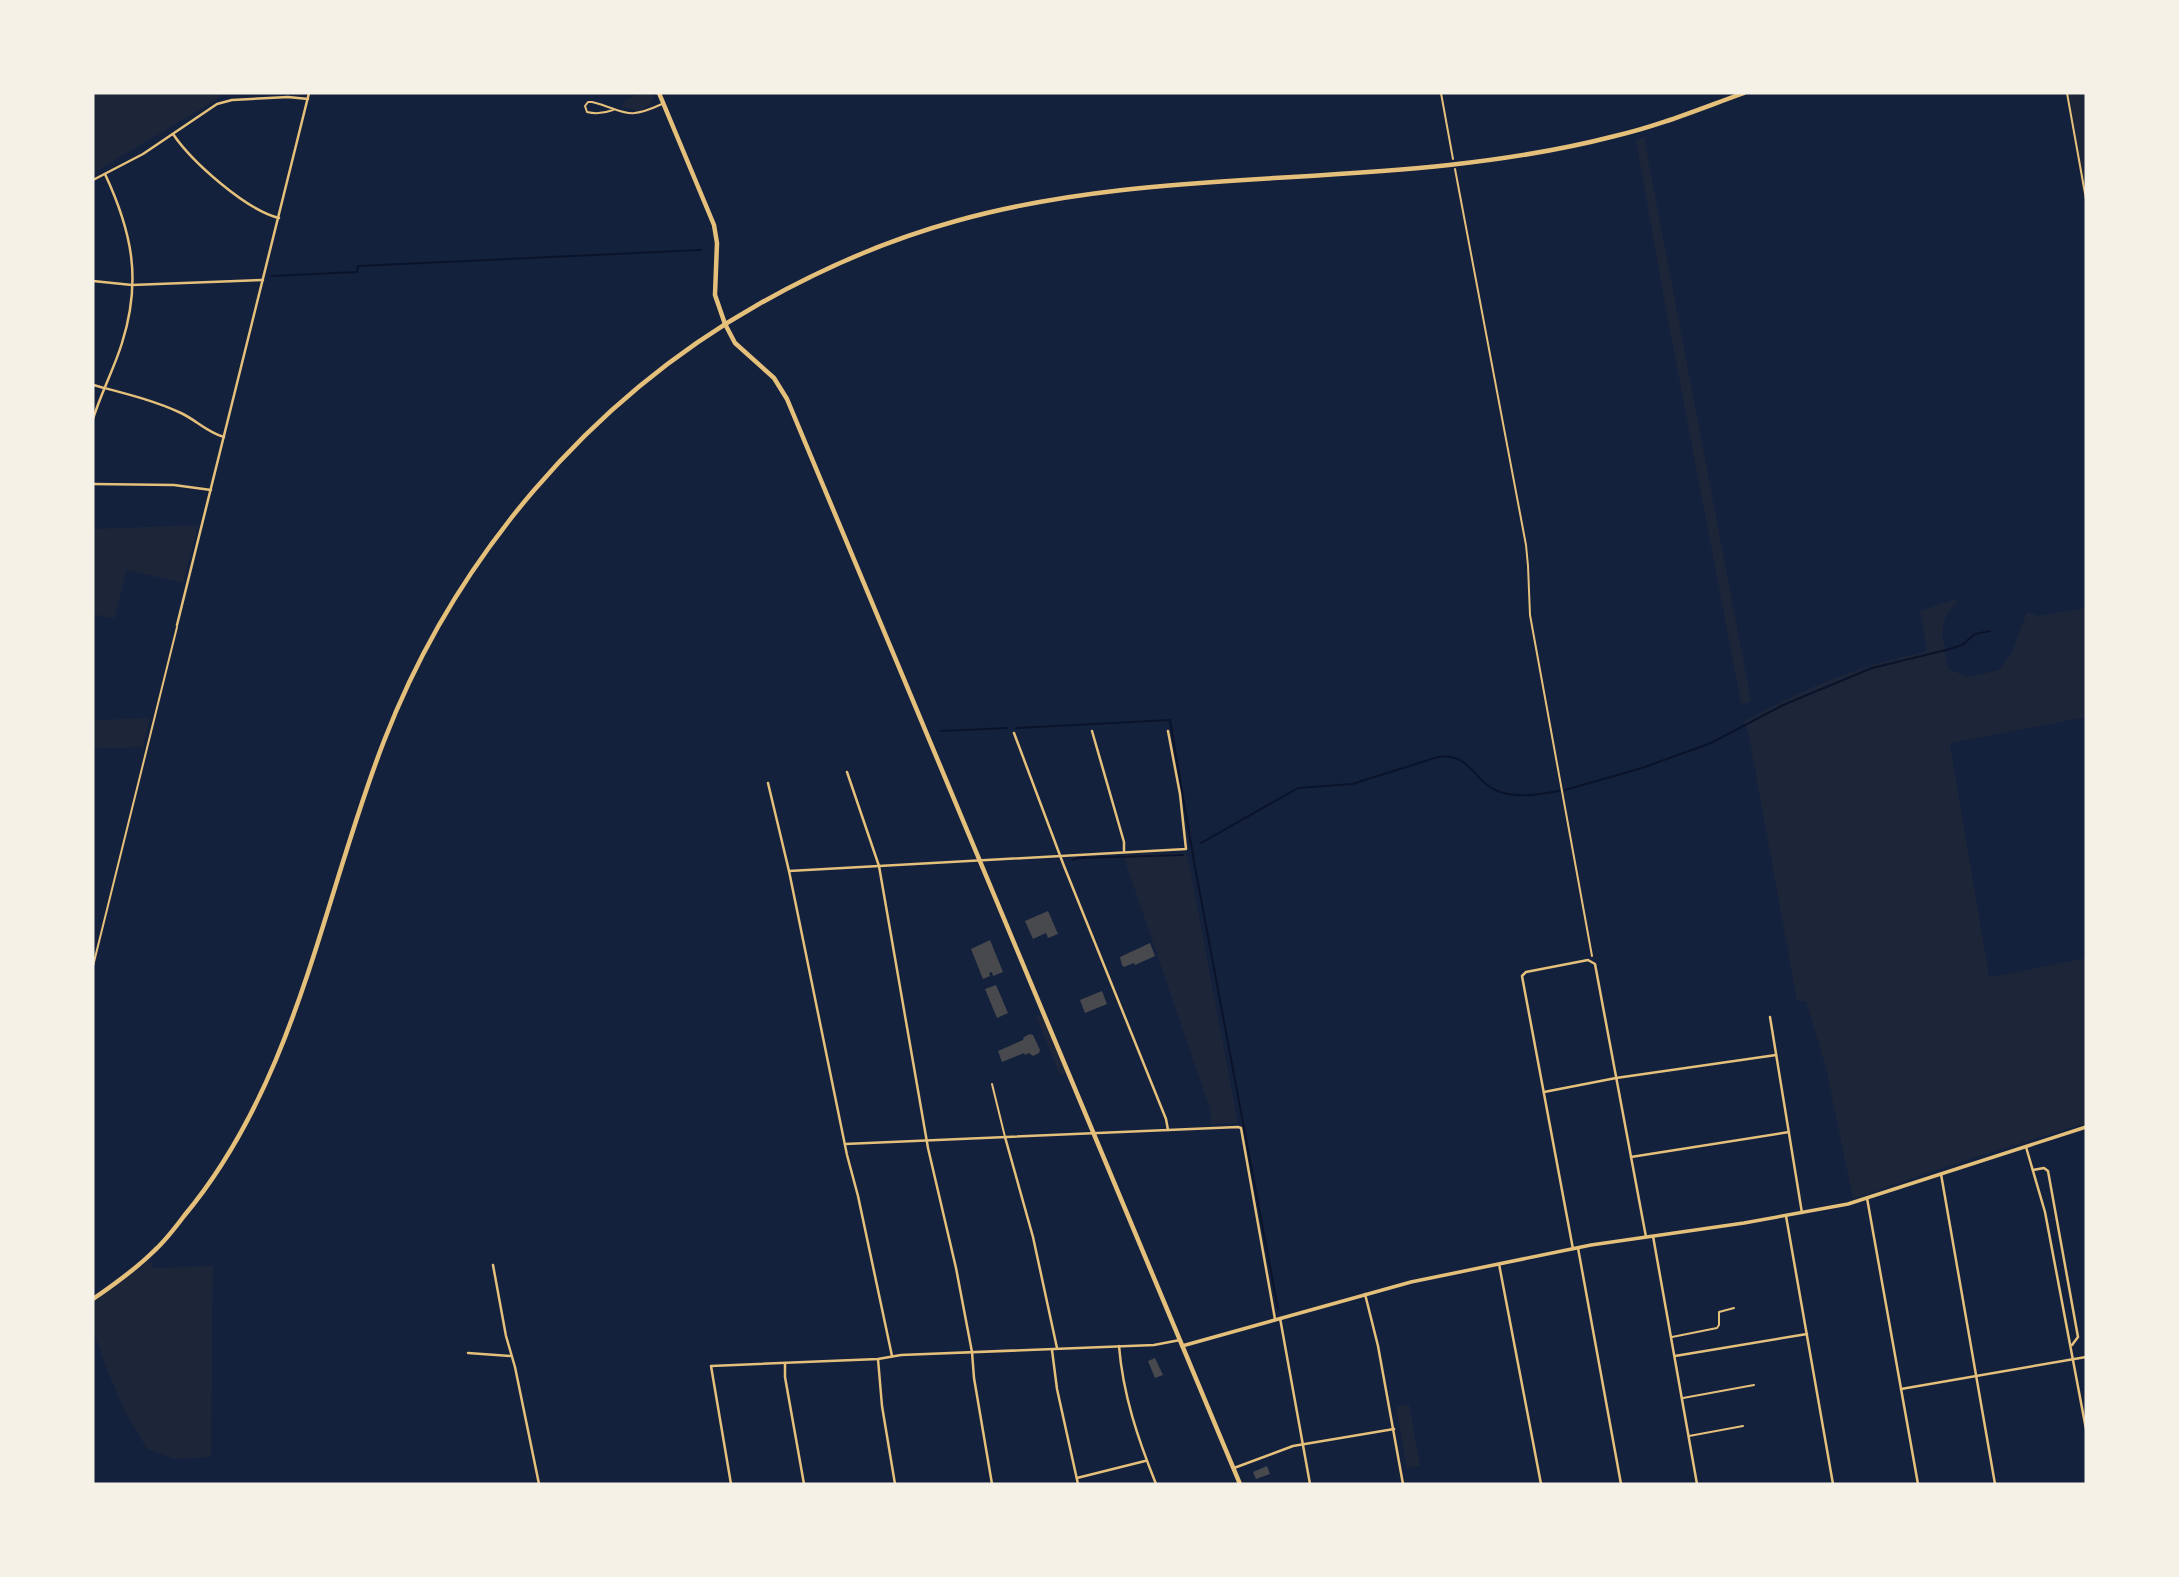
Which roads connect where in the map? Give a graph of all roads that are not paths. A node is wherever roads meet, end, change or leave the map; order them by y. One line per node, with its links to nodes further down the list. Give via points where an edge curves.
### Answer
1 (309, 93): 4 (street)
2 (659, 93): 5 (main road)
3 (1744, 93): 14 (main road, via 1620,135 1542,152 1446,166 1127,190 959,220 831,267)
4 (308, 99): 7 (street, via 224,101); 10 (street)
5 (663, 104): 6 (lane, via 638,114); 14 (main road, via 714,225 715,295)
6 (613, 110): 6 (lane, via 592,102 585,106 591,113)
7 (173, 134): 8 (street); 10 (street, via 220,182)
8 (105, 174): 9 (street); 13 (street, via 126,224)
9 (93, 180)
10 (279, 218): 11 (street)
11 (262, 280): 13 (street); 18 (street)
12 (93, 281): 13 (street)
13 (132, 285): 16 (street, via 126,330)
14 (725, 324): 29 (main road, via 735,343 774,378 787,399); 58 (main road, via 625,398 565,456 518,509 456,596 385,737 297,1007 251,1116 197,1200 157,1248)
15 (93, 384): 16 (street)
16 (104, 388): 17 (street); 18 (street, via 163,405)
17 (93, 419)
18 (223, 437): 20 (street)
19 (93, 484): 20 (street)
20 (211, 490): 21 (street)
21 (177, 625): 32 (lane)
22 (1092, 731): 27 (street)
23 (1168, 731): 27 (street, via 1186,849)
24 (1014, 733): 28 (street)
25 (847, 772): 30 (street)
26 (768, 783): 31 (street)
27 (1124, 851): 28 (street)
28 (1060, 856): 29 (street); 39 (street)
29 (980, 860): 30 (street); 41 (main road)
30 (879, 866): 31 (street); 43 (street)
31 (789, 871): 44 (street)
32 (93, 966)
33 (1770, 1017): 34 (street)
34 (1776, 1055): 35 (street); 40 (street)
35 (1616, 1078): 37 (street); 37 (street, via 1592,961 1523,974); 46 (street)
36 (992, 1084): 42 (lane)
37 (1544, 1091): 54 (street)
38 (2086, 1127): 45 (street)
39 (1168, 1130): 41 (street); 60 (street, via 1241,1128)
40 (1789, 1132): 46 (street); 50 (street)
41 (1094, 1134): 42 (street); 63 (main road)
42 (1005, 1137): 43 (street); 67 (street)
43 (927, 1140): 44 (street); 68 (street)
44 (845, 1144): 71 (street)
45 (2026, 1147): 47 (street); 48 (street)
46 (1631, 1157): 53 (street)
47 (2033, 1170): 64 (street); 64 (street, via 2049,1171 2078,1337)
48 (1941, 1174): 49 (street); 77 (street)
49 (1867, 1198): 50 (street); 79 (street)
50 (1802, 1213): 51 (street)
51 (1786, 1216): 52 (street); 61 (street)
52 (1653, 1236): 53 (street); 62 (street)
53 (1646, 1237): 54 (street)
54 (1576, 1248): 55 (street); 100 (street)
55 (1499, 1264): 57 (street); 99 (street)
56 (494, 1265): 70 (street)
57 (1365, 1294): 60 (street); 82 (street)
58 (93, 1299)
59 (1734, 1308): 62 (lane, via 1719,1312 1717,1328)
60 (1278, 1318): 63 (street); 85 (street)
61 (1807, 1334): 72 (street); 102 (street)
62 (1671, 1337): 72 (street)
63 (1181, 1343): 65 (street); 87 (main road)
64 (2072, 1345): 75 (street)
65 (1119, 1346): 67 (street); 86 (street, via 1129,1409)
66 (1052, 1349): 67 (street); 68 (street); 88 (street)
67 (1058, 1349)
68 (972, 1352): 71 (street); 93 (street)
69 (468, 1353): 70 (street)
70 (511, 1356): 89 (street)
71 (892, 1356): 74 (street)
72 (1674, 1356): 80 (street)
73 (2086, 1357): 75 (street)
74 (878, 1359): 76 (street); 92 (street)
75 (2074, 1359): 77 (street); 83 (street)
76 (785, 1363): 90 (street, via 711,1366); 91 (street)
77 (1977, 1376): 79 (street); 104 (street)
78 (1754, 1385): 80 (lane)
79 (1900, 1390): 103 (street)
80 (1682, 1398): 84 (street)
81 (1743, 1426): 84 (lane)
82 (1394, 1429): 85 (street); 98 (street)
83 (2086, 1429)
84 (1688, 1436): 101 (street)
85 (1303, 1445): 87 (street); 97 (street)
86 (1146, 1461): 88 (street); 95 (street)
87 (1234, 1468): 96 (main road)
88 (1077, 1478): 94 (street)
89 (539, 1484)
90 (731, 1484)
91 (804, 1484)
92 (895, 1484)
93 (992, 1484)
94 (1078, 1484)
95 (1156, 1484)
96 (1240, 1484)
97 (1310, 1484)
98 (1403, 1484)
99 (1541, 1484)
100 (1620, 1484)
101 (1697, 1484)
102 (1833, 1484)
103 (1918, 1484)
104 (1995, 1484)

